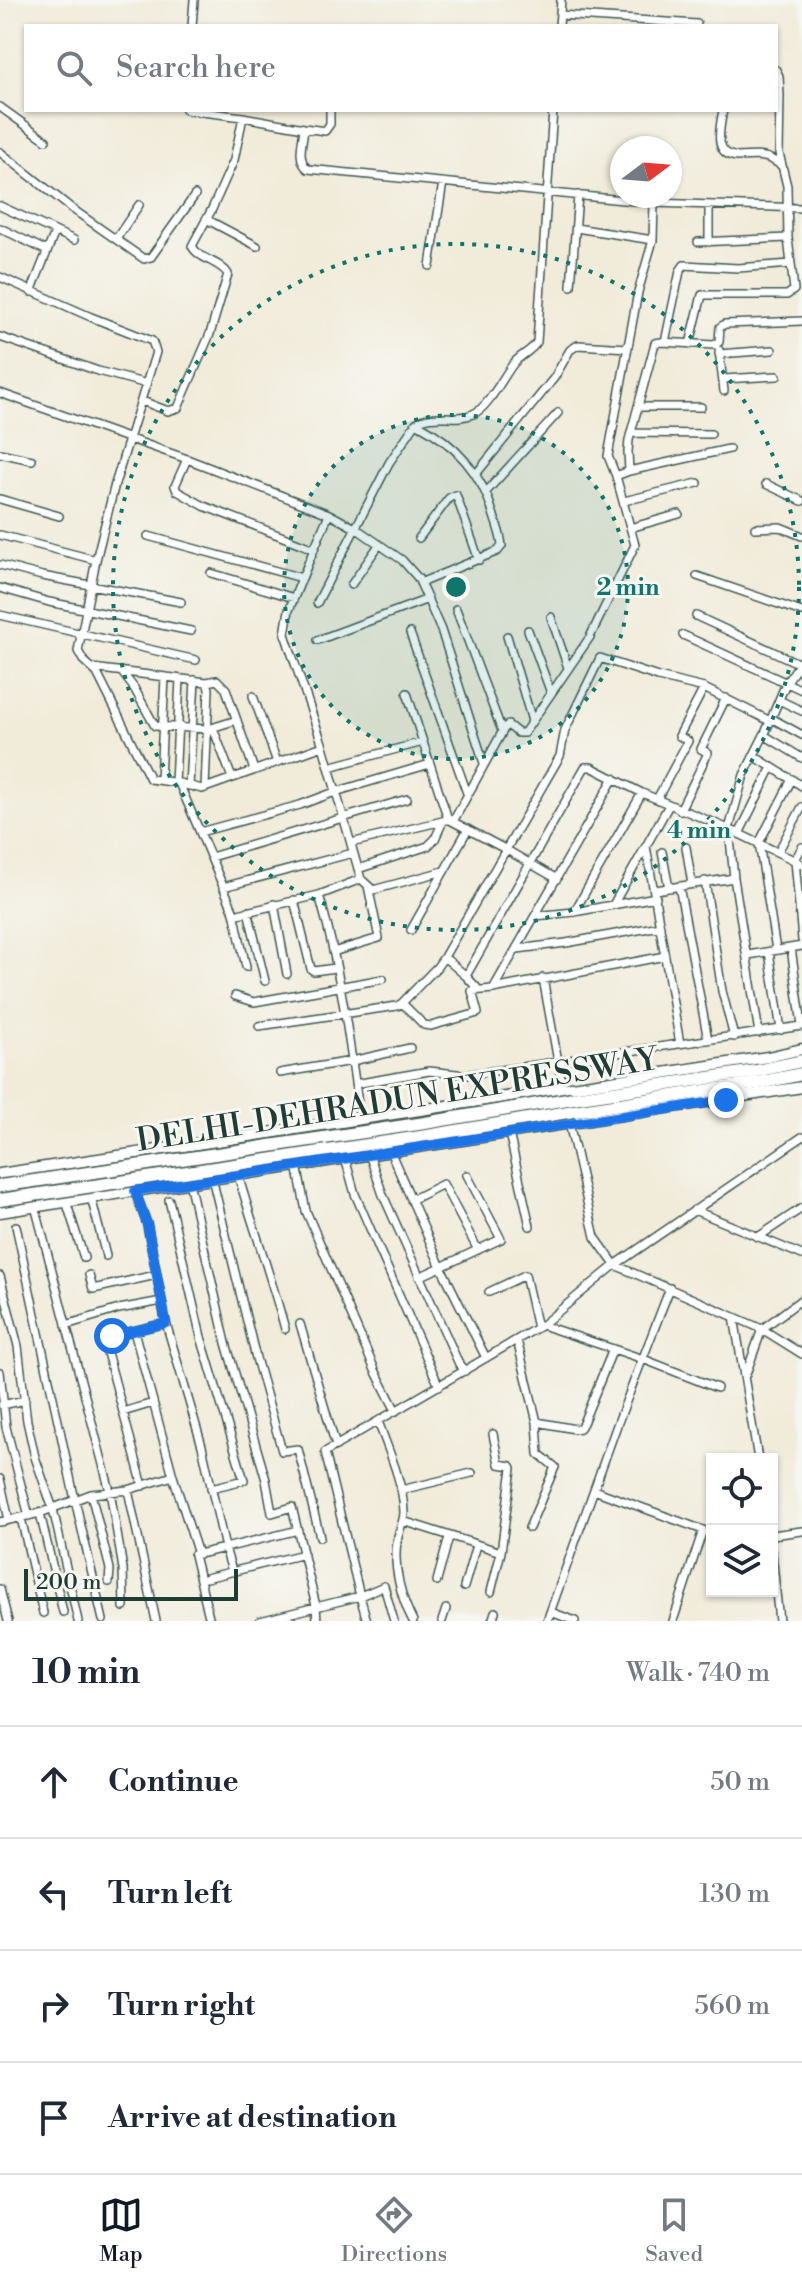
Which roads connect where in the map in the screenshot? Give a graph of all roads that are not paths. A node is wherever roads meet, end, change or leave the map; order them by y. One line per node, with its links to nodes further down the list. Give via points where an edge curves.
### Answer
1 (194, 0): 4 (street)
2 (561, 0): 3 (street)
3 (560, 15): 5 (street); 6 (street)
4 (192, 24)
5 (559, 24)
6 (697, 24)
7 (778, 74): 8 (street)
8 (778, 96): 18 (street)
9 (0, 107): 16 (street)
10 (202, 112): 14 (street)
11 (330, 112): 15 (street, via 325,131)
12 (553, 112): 20 (street)
13 (723, 112): 18 (street, via 723,150 736,157 766,157)
14 (243, 117): 15 (street); 31 (street, via 234,160)
15 (304, 128): 19 (street, via 301,158 308,169)
16 (46, 140)
17 (0, 152): 36 (street)
18 (782, 166): 29 (street)
19 (443, 182): 20 (street); 44 (street)
20 (547, 193): 22 (street); 65 (street, via 535,346 514,362 477,412)
21 (195, 195): 36 (street, via 151,257 141,258)
22 (578, 195): 23 (street); 33 (street)
23 (610, 198)
24 (139, 205): 36 (street)
25 (682, 205): 27 (street)
26 (0, 206): 34 (street)
27 (709, 206): 29 (street); 40 (street)
28 (654, 208): 38 (street)
29 (786, 208): 30 (street); 35 (street)
30 (802, 208)
31 (206, 219): 41 (street); 61 (street, via 192,249 228,274 210,334 178,408 168,411)
32 (0, 228): 42 (street)
33 (576, 228): 38 (street); 46 (street)
34 (55, 232): 37 (street); 42 (street)
35 (788, 238): 40 (street); 43 (street)
36 (116, 239)
37 (74, 240)
38 (653, 240): 53 (street)
39 (698, 242): 40 (street)
40 (709, 242)
41 (257, 246)
42 (47, 251): 47 (street)
43 (791, 264): 50 (street, via 684,265); 51 (street, via 790,294 702,295)
44 (430, 266)
45 (0, 277): 47 (street)
46 (571, 286)
47 (31, 292): 58 (street, via 152,341 156,352)
48 (802, 321): 52 (street, via 725,324)
49 (0, 337): 58 (street)
50 (665, 342): 51 (street); 62 (street, via 653,346)
51 (690, 344): 52 (street)
52 (718, 344): 55 (street)
53 (628, 348): 74 (street, via 578,345 570,350 554,378); 75 (street, via 608,456)
54 (772, 350): 55 (street)
55 (719, 354): 57 (street)
56 (777, 376): 57 (street)
57 (723, 379): 59 (street)
58 (147, 384): 61 (street)
59 (724, 391)
60 (0, 393): 68 (street)
61 (142, 401): 68 (street)
62 (638, 407): 63 (street); 66 (street)
63 (701, 407)
64 (558, 413): 78 (street)
65 (416, 423): 74 (street, via 449,444); 87 (street, via 389,463)
66 (631, 433): 67 (street); 73 (street)
67 (711, 434)
68 (130, 439): 71 (street); 94 (street)
69 (729, 449): 73 (street)
70 (0, 453): 72 (street)
71 (187, 459): 82 (street); 93 (street, via 177,491)
72 (32, 460)
73 (629, 471): 75 (street)
74 (476, 474): 78 (street)
75 (616, 476): 80 (street)
76 (698, 483): 80 (street)
77 (766, 484): 81 (street)
78 (487, 491): 95 (street, via 502,546)
79 (0, 499): 84 (street)
80 (624, 501): 85 (street)
81 (802, 501)
82 (329, 514): 87 (street); 93 (street)
83 (679, 514): 85 (street)
84 (59, 516)
85 (630, 528): 124 (street, via 635,547 590,637)
86 (755, 528): 90 (street, via 780,527)
87 (357, 529): 92 (street); 107 (street)
88 (0, 535): 94 (street)
89 (148, 536): 99 (street)
90 (802, 536)
91 (419, 538): 95 (street, via 456,495)
92 (379, 545): 100 (street, via 410,566); 102 (street)
93 (314, 549): 99 (street)
94 (96, 560): 101 (street)
95 (479, 560): 100 (street)
96 (0, 565): 101 (street)
97 (211, 573): 104 (street)
98 (697, 576): 110 (street)
99 (302, 578): 104 (street)
100 (420, 583): 105 (street)
101 (91, 585): 106 (street); 108 (street)
102 (351, 585)
103 (0, 588): 108 (street)
104 (294, 598): 150 (street, via 285,634)
105 (428, 599): 120 (street); 154 (street)
106 (181, 602)
107 (317, 603)
108 (85, 608): 115 (street); 116 (street)
109 (456, 609): 146 (street)
110 (802, 612)
111 (0, 615): 116 (street)
112 (696, 616): 122 (street)
113 (551, 617): 124 (street)
114 (528, 630): 134 (street)
115 (191, 631)
116 (81, 633): 121 (street); 123 (street, via 78,651)
117 (410, 633): 169 (street)
118 (683, 635): 130 (street)
119 (507, 636): 141 (street)
120 (318, 640)
121 (196, 660)
122 (801, 663): 130 (street)
123 (92, 668): 125 (street); 162 (street, via 150,779)
124 (568, 668): 134 (street)
125 (121, 671): 126 (street); 142 (street, via 153,725)
126 (165, 677): 127 (street); 142 (street)
127 (180, 679): 128 (street); 143 (street)
128 (195, 680): 129 (street); 144 (street)
129 (207, 682): 140 (street, via 223,684); 145 (street)
130 (786, 683): 132 (street); 137 (street)
131 (704, 688): 136 (street); 171 (street, via 679,736 688,741); 186 (street, via 600,658 565,730 560,756)
132 (802, 690)
133 (407, 693): 149 (street)
134 (551, 693): 141 (street)
135 (253, 696): 153 (street)
136 (726, 698): 139 (street); 174 (street, via 701,749 708,753)
137 (779, 700): 138 (street); 139 (street)
138 (802, 711)
139 (771, 719): 147 (street); 148 (street)
140 (237, 720): 145 (street); 158 (street)
141 (532, 721): 146 (street, via 521,735 508,725)
142 (163, 727): 143 (street); 162 (street)
143 (177, 727): 144 (street); 163 (street)
144 (193, 728): 145 (street); 164 (street)
145 (210, 728): 159 (street); 166 (street)
146 (502, 731): 154 (street)
147 (764, 735): 151 (street); 152 (street)
148 (802, 735)
149 (423, 742): 155 (street); 156 (street)
150 (323, 746): 153 (street); 156 (street)
151 (754, 756): 157 (street); 178 (street)
152 (802, 758)
153 (277, 762): 158 (street)
154 (484, 763): 169 (street)
155 (430, 764): 167 (street); 176 (street)
156 (329, 767): 167 (street)
157 (772, 767): 161 (street); 180 (street)
158 (254, 770): 159 (street)
159 (232, 778): 166 (street)
160 (614, 778): 168 (street); 192 (street, via 585,767); 197 (street)
161 (792, 779): 165 (street); 182 (street)
162 (160, 780): 163 (street)
163 (177, 783): 164 (street); 179 (street)
164 (189, 786): 166 (street)
165 (802, 786)
166 (205, 788)
167 (335, 792): 175 (street); 179 (street)
168 (642, 793): 171 (street); 211 (street)
169 (467, 794): 176 (street, via 459,815)
170 (407, 799): 175 (street)
171 (657, 799): 172 (street)
172 (669, 805): 174 (street); 183 (street)
173 (802, 807): 188 (street)
174 (680, 810): 178 (street)
175 (344, 817): 181 (street); 190 (street)
176 (446, 820): 177 (street); 181 (street); 193 (street, via 428,846)
177 (468, 829): 186 (street); 194 (street)
178 (729, 829): 180 (street); 195 (street)
179 (200, 832): 190 (street)
180 (739, 834): 182 (street)
181 (351, 843): 189 (street)
182 (759, 843): 188 (street); 219 (street)
183 (646, 846): 204 (street); 208 (street)
184 (686, 847): 199 (street)
185 (802, 847): 191 (street)
186 (505, 849): 192 (street); 223 (street)
187 (662, 852): 203 (street)
188 (778, 852): 191 (street)
189 (353, 853): 193 (street); 202 (street)
190 (211, 857): 202 (street)
191 (798, 862): 215 (street)
192 (530, 865): 197 (street); 227 (street)
193 (358, 869): 196 (street)
194 (444, 871): 200 (street, via 373,890); 214 (street)
195 (734, 878): 198 (street); 221 (street)
196 (361, 879): 200 (street); 205 (street)
197 (557, 879): 212 (street)
198 (705, 881): 199 (street); 241 (street)
199 (692, 884): 201 (street)
200 (368, 886): 220 (street, via 379,938)
201 (679, 886): 203 (street); 242 (street)
202 (223, 887): 210 (street)
203 (669, 888): 204 (street)
204 (655, 894): 208 (street); 213 (street)
205 (319, 895): 206 (street); 220 (street)
206 (294, 900): 207 (street); 225 (street, via 313,970)
207 (274, 904): 209 (street); 226 (street)
208 (613, 905): 211 (street)
209 (248, 911): 210 (street); 230 (street)
210 (234, 912): 224 (street)
211 (574, 912): 212 (street)
212 (535, 916): 218 (street)
213 (660, 926): 218 (street); 222 (street)
214 (411, 930)
215 (802, 940)
216 (802, 946): 217 (street)
217 (791, 948): 219 (street); 238 (street)
218 (517, 949): 233 (street)
219 (772, 951): 221 (street); 239 (street)
220 (333, 952): 225 (street)
221 (748, 955): 240 (street)
222 (665, 956): 228 (street); 243 (street)
223 (444, 957): 227 (street); 235 (street)
224 (246, 967)
225 (335, 968): 231 (street)
226 (287, 974)
227 (466, 976): 232 (street)
228 (543, 978): 233 (street); 248 (street)
229 (383, 979): 231 (street)
230 (265, 981)
231 (339, 987): 234 (street, via 254,1002); 236 (street)
232 (478, 989): 233 (street); 235 (street, via 472,991 478,1013 431,1026)
233 (493, 989)
234 (235, 996)
235 (402, 1003): 236 (street)
236 (343, 1012): 237 (street); 246 (street)
237 (259, 1026)
238 (802, 1026): 239 (street)
239 (781, 1030): 240 (street)
240 (759, 1033): 241 (street)
241 (734, 1037): 242 (street)
242 (708, 1040): 243 (street)
243 (680, 1044): 248 (street)
244 (410, 1048): 246 (street)
245 (802, 1049): 252 (street)
246 (352, 1061): 249 (street); 251 (street)
247 (802, 1061): 266 (highway, DELHI-DEHRADUN EXPRESSWAY, bridge)
248 (558, 1062): 251 (street, via 466,1075 429,1071); 252 (street)
249 (280, 1073)
250 (802, 1074): 269 (highway, DELHI-DEHRADUN EXPRESSWAY, bridge)
251 (355, 1084): 254 (street)
252 (563, 1087): 254 (street); 255 (street)
253 (802, 1087): 255 (street)
254 (360, 1119): 262 (street)
255 (569, 1123): 256 (street); 285 (street, via 595,1237)
256 (509, 1133): 258 (street); 279 (street)
257 (802, 1137): 275 (street)
258 (390, 1151): 259 (street); 271 (street)
259 (369, 1154): 260 (street); 290 (street)
260 (345, 1158): 261 (street); 311 (street, via 355,1194)
261 (297, 1165): 263 (street); 316 (street, via 306,1211)
262 (0, 1174)
263 (238, 1175): 265 (street); 300 (street)
264 (467, 1175): 281 (street, via 501,1239)
265 (212, 1178): 267 (street); 344 (street, via 282,1451 298,1449)
266 (0, 1186)
267 (191, 1191): 268 (street); 341 (street, via 272,1513 292,1507)
268 (136, 1194): 272 (street); 288 (street)
269 (0, 1200)
270 (169, 1200): 327 (street, via 201,1337 244,1480)
271 (411, 1200): 281 (street, via 443,1184); 286 (street)
272 (93, 1206): 273 (street); 283 (street)
273 (67, 1208): 277 (street); 284 (street)
274 (802, 1208): 280 (street)
275 (694, 1210): 280 (street); 285 (street)
276 (0, 1212): 277 (street)
277 (37, 1215): 298 (street)
278 (16, 1226): 333 (street)
279 (530, 1226)
280 (758, 1237): 282 (street)
281 (478, 1250): 286 (street)
282 (802, 1255)
283 (106, 1256)
284 (84, 1258)
285 (615, 1265): 291 (street); 299 (street)
286 (441, 1267): 290 (street); 306 (street)
287 (89, 1275): 288 (street, via 93,1289)
288 (156, 1275): 294 (street)
289 (0, 1276): 313 (street)
290 (419, 1277): 308 (street)
291 (670, 1288): 295 (street); 307 (street)
292 (489, 1292): 299 (street, via 525,1275)
293 (802, 1299): 301 (street)
294 (162, 1301): 296 (street); 298 (street)
295 (734, 1317): 301 (street); 310 (street)
296 (166, 1323): 302 (street); 327 (street)
297 (300, 1324): 321 (street)
298 (66, 1325): 331 (street)
299 (540, 1327): 303 (street); 304 (street)
300 (285, 1329)
301 (762, 1329): 305 (street); 310 (street)
302 (134, 1331): 314 (street); 317 (street, via 108,1337 105,1345)
303 (517, 1340): 306 (street); 319 (street)
304 (613, 1349): 307 (street); 319 (street, via 580,1428)
305 (802, 1354)
306 (486, 1358): 308 (street)
307 (643, 1359): 312 (street); 330 (street)
308 (465, 1371): 311 (street)
309 (0, 1372): 315 (street)
310 (745, 1378): 322 (street)
311 (439, 1386): 316 (street)
312 (717, 1388)
313 (25, 1400): 315 (street); 334 (street, via 35,1457)
314 (153, 1403): 317 (street); 324 (street)
315 (2, 1405): 336 (street)
316 (396, 1411): 318 (street)
317 (123, 1412): 326 (street)
318 (378, 1421): 321 (street); 329 (street)
319 (537, 1422): 340 (street, via 539,1454 555,1467)
320 (493, 1434): 348 (street, via 499,1464 512,1467)
321 (336, 1446): 358 (street, via 325,1452)
322 (757, 1453)
323 (472, 1473): 329 (street)
324 (173, 1476): 326 (street); 349 (street)
325 (0, 1479): 337 (street)
326 (143, 1486): 328 (street)
327 (211, 1488): 347 (street)
328 (128, 1490): 331 (street); 369 (street)
329 (401, 1490): 338 (street)
330 (594, 1490): 364 (street); 379 (street, via 703,1530)
331 (110, 1491): 332 (street); 361 (street)
332 (91, 1494): 333 (street); 354 (street)
333 (75, 1500): 334 (street); 366 (street)
334 (53, 1509): 335 (street); 368 (street)
335 (40, 1513): 336 (street); 363 (street)
336 (25, 1517): 337 (street); 365 (street)
337 (9, 1520): 339 (street)
338 (403, 1521): 345 (street); 375 (street, via 397,1543 399,1581)
339 (0, 1522)
340 (529, 1528)
341 (298, 1530): 347 (street); 350 (street)
342 (802, 1531): 343 (street)
343 (778, 1534)
344 (320, 1537)
345 (449, 1537): 346 (street); 353 (street)
346 (476, 1545): 348 (street); 355 (street)
347 (225, 1548): 349 (street); 351 (street)
348 (501, 1552): 357 (street)
349 (198, 1554): 370 (street, via 194,1555)
350 (304, 1554): 351 (street); 360 (street)
351 (232, 1571): 352 (street)
352 (206, 1578)
353 (437, 1581)
354 (109, 1582)
355 (464, 1587)
356 (0, 1589): 367 (street)
357 (491, 1592)
358 (360, 1596): 360 (street); 373 (street); 374 (street, via 384,1586)
359 (777, 1597): 380 (street)
360 (316, 1606): 371 (street); 372 (street)
361 (124, 1607)
362 (446, 1609): 376 (street)
363 (63, 1612)
364 (551, 1612): 377 (street); 378 (street)
365 (43, 1613)
366 (103, 1620)
367 (8, 1621)
368 (78, 1621)
369 (156, 1621)
370 (210, 1621)
371 (260, 1621)
372 (317, 1621)
373 (367, 1621)
374 (394, 1621)
375 (413, 1621)
376 (442, 1621)
377 (547, 1621)
378 (575, 1621)
379 (673, 1621)
380 (779, 1621)

